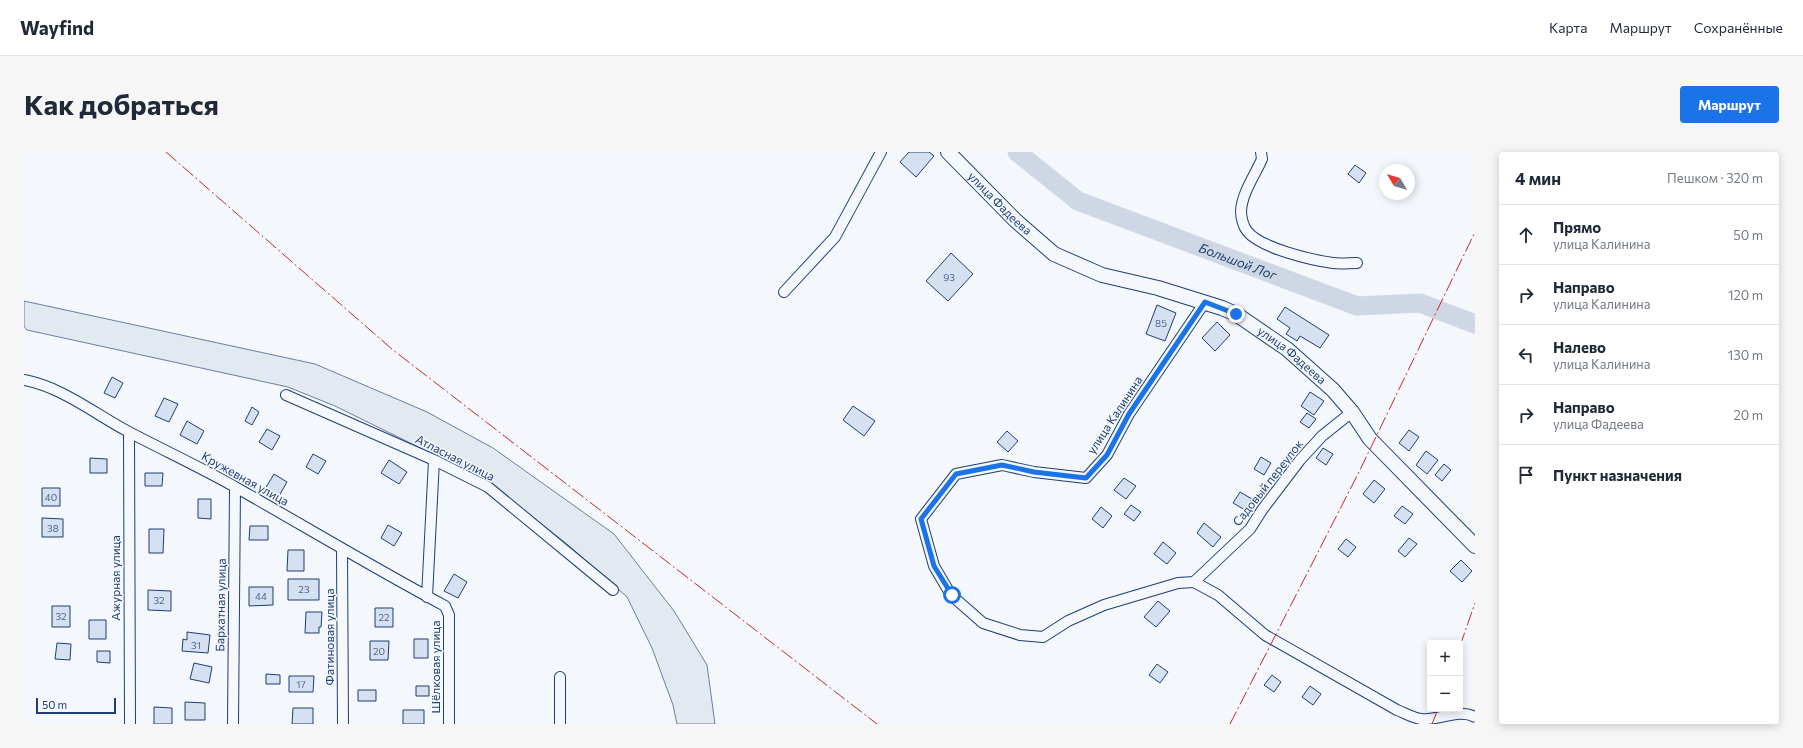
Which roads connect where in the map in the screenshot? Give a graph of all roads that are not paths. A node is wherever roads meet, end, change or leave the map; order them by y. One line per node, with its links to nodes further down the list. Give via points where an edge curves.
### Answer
1 (881, 152): 5 (street, via 835,237)
2 (948, 152): 6 (street, улица Фадеева, via 1015,220 1054,254 1102,275)
3 (1261, 152): 4 (street, via 1262,159 1241,211 1247,231 1258,240 1278,249 1334,264)
4 (1357, 263)
5 (784, 292)
6 (1205, 302): 9 (street, улица Фадеева, via 1236,314 1287,349); 15 (street, улица Калинина, via 1129,414 1107,455 1086,478 1034,472 1002,465 956,474 921,519 934,566 952,595 983,623 1020,635 1043,637 1068,621 1104,605 1178,583)
7 (24, 380): 10 (street, Кружевная улица, via 53,389)
8 (286, 395): 11 (street, Атласная улица)
9 (1352, 412): 13 (street, улица Фадеева, via 1370,439); 15 (street, Садовый переулок, via 1322,436 1300,460 1250,529)
10 (129, 432): 12 (street, Кружевная улица); 21 (street, Ажурная улица)
11 (434, 460): 16 (street, Атласная улица, via 488,487); 17 (street)
12 (236, 487): 14 (street, Кружевная улица); 22 (street, Бархатная улица)
13 (1475, 546)
14 (342, 550): 17 (street, Кружевная улица); 23 (street, Фатиновая улица)
15 (1194, 582): 20 (street, via 1218,595 1265,635 1397,710 1421,719 1454,714 1470,714)
16 (612, 590)
17 (427, 597): 18 (street, Кружевная улица, via 445,606)
18 (448, 611): 24 (street, Шёлковая улица)
19 (560, 678): 25 (street)
20 (1475, 717)
21 (130, 724)
22 (234, 724)
23 (343, 724)
24 (449, 724)
25 (560, 724)

